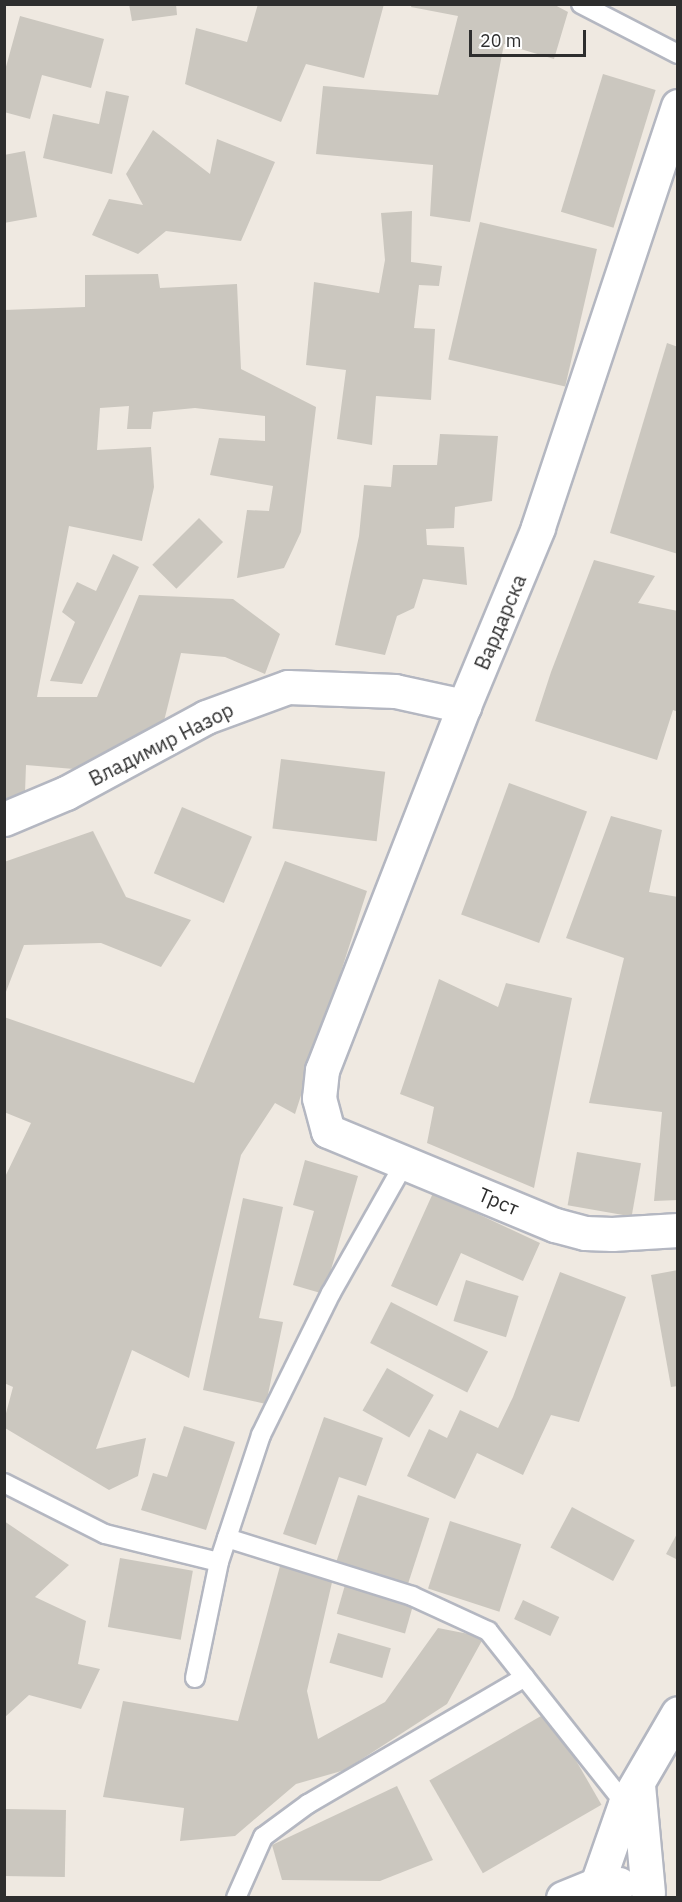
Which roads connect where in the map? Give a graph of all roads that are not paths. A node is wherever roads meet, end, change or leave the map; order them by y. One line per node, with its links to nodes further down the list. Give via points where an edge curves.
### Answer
1 (581, 4): 2 (lane)
2 (678, 54)
3 (678, 106): 4 (street, Вардарска, via 538,528)
4 (464, 706): 5 (street, Владимир Назор, via 395,691 288,687 206,717 66,793); 6 (street, Вардарска, via 322,1070 319,1098)
5 (4, 819)
6 (328, 1131): 7 (street, Трст)
7 (405, 1162): 8 (street, Трст, via 555,1225 585,1233); 10 (lane, via 331,1293 261,1435)
8 (678, 1230)
9 (4, 1483): 11 (lane, via 105,1534)
10 (227, 1538): 11 (lane); 12 (lane, via 412,1596 488,1631)
11 (219, 1562): 13 (lane)
12 (525, 1677): 15 (lane); 18 (lane, via 308,1804 263,1837)
13 (195, 1678)
14 (678, 1713): 15 (street)
15 (631, 1794): 16 (street); 17 (street)
16 (597, 1884): 17 (street, via 623,1884); 19 (street)
17 (651, 1895)
18 (236, 1898)
19 (563, 1898)

